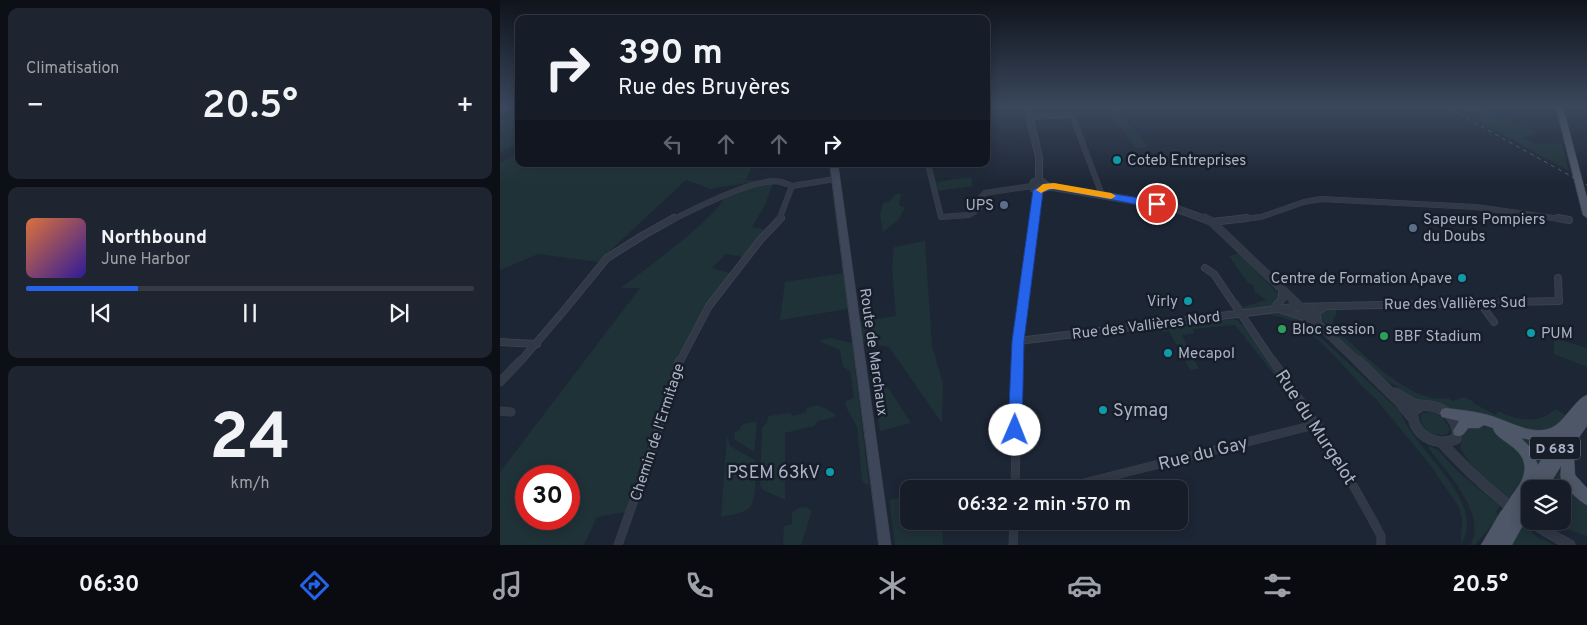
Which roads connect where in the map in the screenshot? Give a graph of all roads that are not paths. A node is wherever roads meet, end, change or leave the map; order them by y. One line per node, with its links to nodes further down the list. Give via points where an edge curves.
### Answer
1 (1032, 132): 8 (street)
2 (1080, 132): 12 (street)
3 (1567, 132): 14 (main road)
4 (1568, 132): 13 (main road)
5 (834, 167): 7 (main road, Route de Marchaux)
6 (929, 167): 11 (street, via 941,217 973,214 979,209 985,193)
7 (835, 179): 9 (street); 52 (main road, Route de Marchaux, via 874,488)
8 (1039, 181): 10 (street); 11 (street, via 1034,182)
9 (792, 186): 31 (street, via 785,182 762,183 725,195 669,221 606,258); 51 (street, Chemin de l'Ermitage, via 781,218 709,306 678,364)
10 (1047, 186): 11 (street); 12 (street)
11 (1035, 188): 29 (street)
12 (1102, 195): 16 (street, via 1186,210)
13 (1587, 196)
14 (1587, 216)
15 (1569, 220): 16 (street, via 1476,207 1321,199 1261,217)
16 (1212, 222): 19 (street)
17 (1205, 268): 25 (street, Rue du Murgelot, via 1214,274)
18 (1558, 278): 21 (street, Rue des Vallières Sud, via 1559,302)
19 (1282, 290): 20 (street); 24 (street, via 1282,299)
20 (1290, 298): 22 (street, via 1304,304); 23 (street)
21 (1480, 303): 22 (street, Rue des Vallières Sud); 27 (street)
22 (1324, 306): 23 (street, Rue des Vallières Sud); 28 (street, via 1316,312)
23 (1299, 307): 24 (street, Rue des Vallières Nord); 26 (street)
24 (1273, 309): 25 (street, Rue des Vallières Nord); 26 (street)
25 (1240, 314): 29 (street, Rue des Vallières Nord); 40 (street, Rue du Murgelot)
26 (1313, 321): 28 (street)
27 (1494, 322)
28 (1322, 329): 32 (street)
29 (1018, 341): 43 (street)
30 (500, 342): 31 (street)
31 (537, 344): 33 (street)
32 (1371, 376): 34 (street); 39 (street)
33 (500, 382)
34 (1421, 406): 38 (street); 39 (street)
35 (1585, 408): 38 (main road, via 1557,432 1543,436); 41 (main road, D 683); 45 (main road, D 683)
36 (500, 411): 37 (street)
37 (511, 412)
38 (1446, 413): 42 (street, via 1452,418)
39 (1411, 416): 42 (street, via 1427,438)
40 (1318, 424): 44 (street, Rue du Gay); 54 (street, Rue du Murgelot, via 1381,536)
41 (1575, 434): 46 (main road, D 683); 47 (main road, via 1566,458 1566,471 1568,478)
42 (1451, 438): 48 (main road, via 1465,423 1487,424 1509,435 1525,451 1531,473); 59 (street, via 1462,464 1503,502 1532,524)
43 (1014, 480)
44 (1096, 480)
45 (1536, 480)
46 (1545, 480)
47 (1587, 498)
48 (1517, 512): 49 (main road); 57 (main road, D 683); 58 (main road, D 683)
49 (1498, 529): 55 (street); 56 (main road)
50 (1014, 530): 53 (street)
51 (618, 545)
52 (885, 545)
53 (1013, 545)
54 (1381, 545)
55 (1481, 545)
56 (1488, 545)
57 (1496, 545)
58 (1504, 545)
59 (1570, 545)

